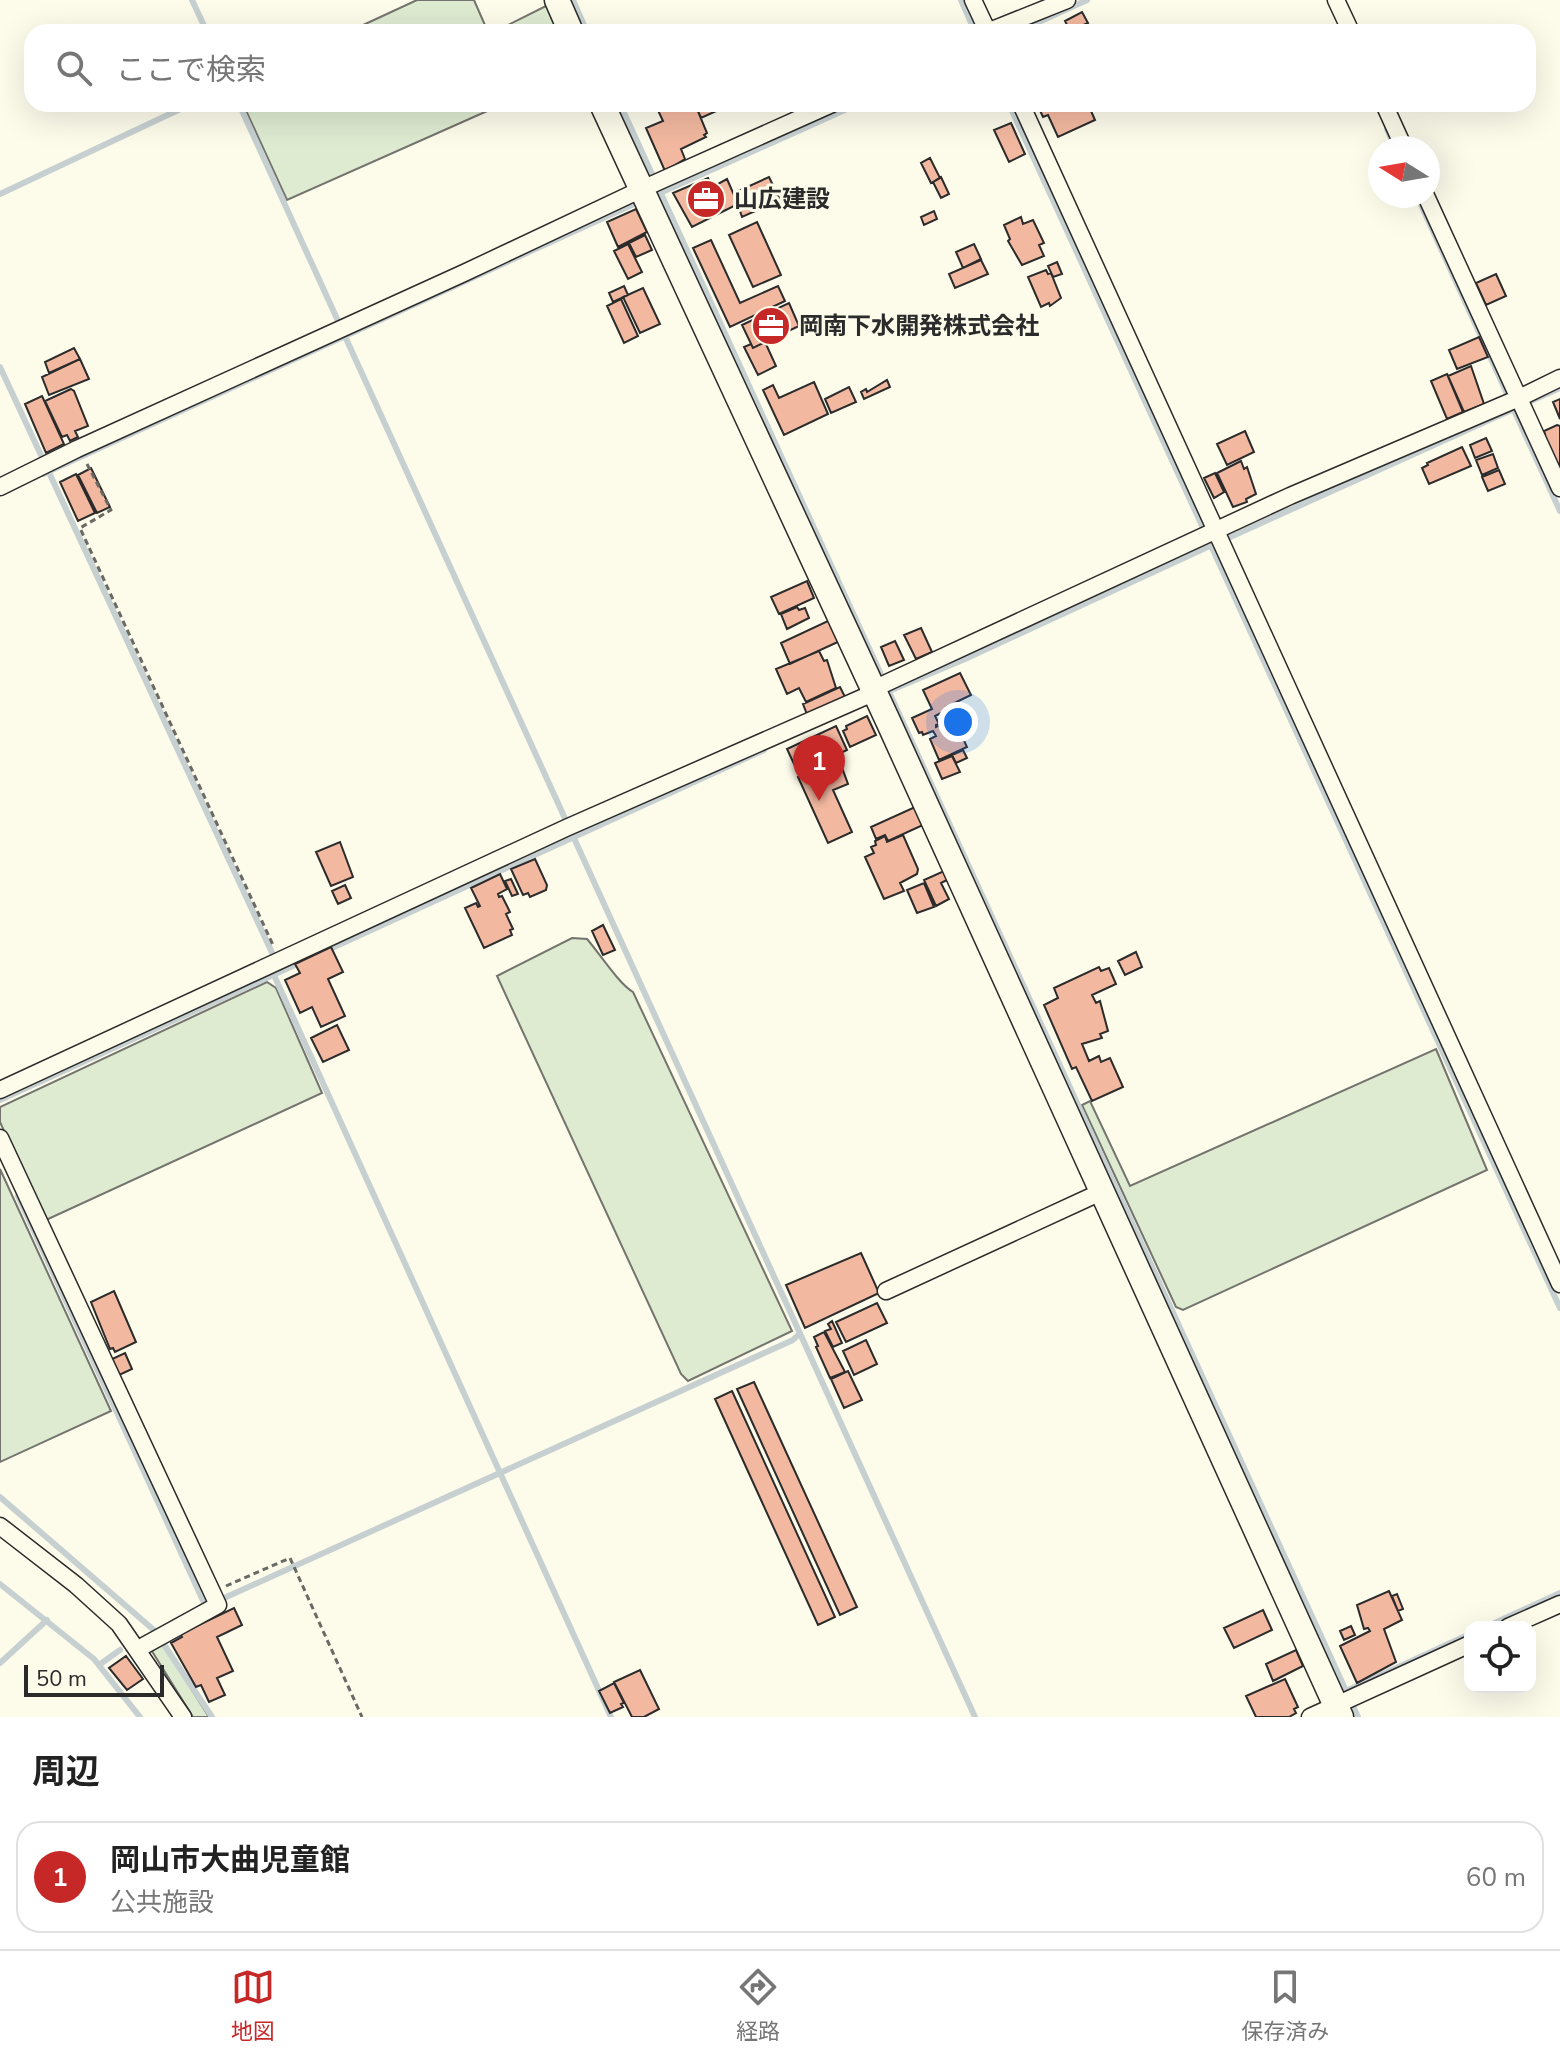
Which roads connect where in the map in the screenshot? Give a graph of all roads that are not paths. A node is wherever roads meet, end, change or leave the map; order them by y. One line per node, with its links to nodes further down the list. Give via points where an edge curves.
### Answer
1 (557, 0): 5 (street)
2 (973, 0): 6 (street)
3 (1067, 0): 7 (street)
4 (1336, 0): 8 (street)
5 (568, 24)
6 (984, 24)
7 (1007, 24)
8 (1347, 24)
9 (607, 112): 14 (street)
10 (814, 112): 14 (street)
11 (1025, 112): 20 (street)
12 (1388, 112): 13 (street)
13 (1399, 136)
14 (652, 184): 18 (street); 21 (street)
15 (1431, 208): 17 (street)
16 (1560, 378): 17 (street)
17 (1521, 404): 19 (street); 20 (street, via 1290,496)
18 (0, 487)
19 (1560, 488)
20 (1210, 535): 21 (street); 25 (street)
21 (883, 685): 22 (street); 24 (street)
22 (0, 1090)
23 (0, 1138): 31 (street, via 218,1605)
24 (1101, 1192): 26 (street); 32 (street)
25 (1560, 1284)
26 (886, 1291)
27 (0, 1526): 31 (street, via 76,1585)
28 (1560, 1604): 29 (street)
29 (1522, 1621)
30 (1464, 1647): 32 (street)
31 (138, 1649): 33 (street)
32 (1344, 1705): 34 (street)
33 (183, 1717)
34 (1310, 1717)

